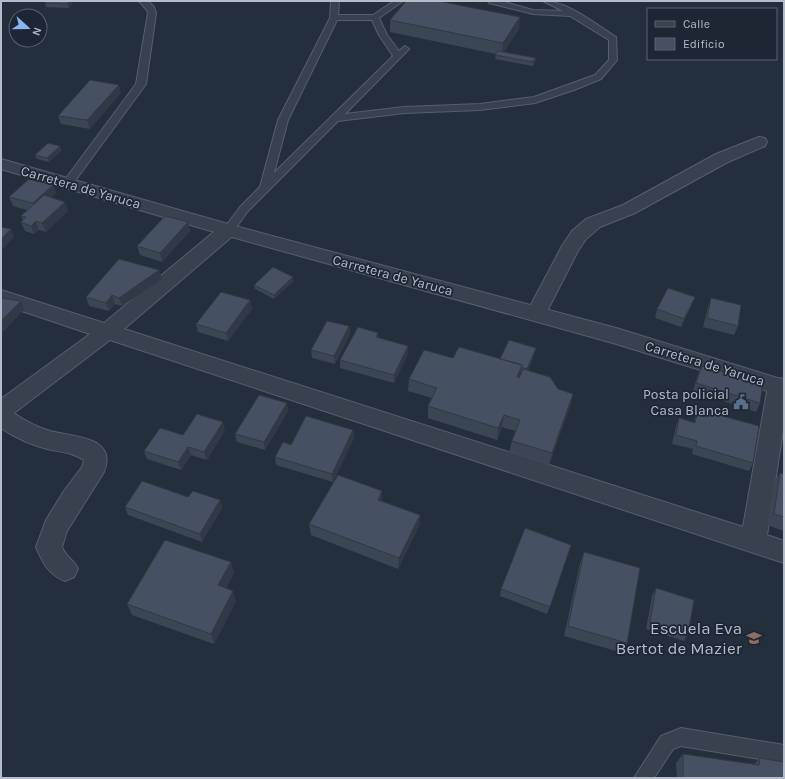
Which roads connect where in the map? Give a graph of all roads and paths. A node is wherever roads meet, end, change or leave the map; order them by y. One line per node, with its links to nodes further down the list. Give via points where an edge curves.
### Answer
1 (143, 1): 12 (lane, via 151,8 152,13 141,84)
2 (335, 1): 7 (lane)
3 (399, 1): 8 (lane)
4 (492, 1): 6 (lane, via 532,12)
5 (547, 1): 6 (lane)
6 (573, 14): 9 (lane, via 613,39 613,60 598,77 535,100 480,107 404,110)
7 (334, 18): 8 (lane); 13 (lane, via 283,120)
8 (375, 18): 9 (lane, via 384,35 401,53)
9 (336, 118): 13 (lane)
10 (759, 142): 16 (street, via 722,158 629,209 594,223 579,235 569,250)
11 (1, 164): 12 (street, Carretera de Yaruca)
12 (68, 183): 14 (street, Carretera de Yaruca)
13 (266, 188): 14 (lane, via 244,209)
14 (228, 230): 16 (street, Carretera de Yaruca); 17 (street)
15 (1, 297): 17 (street)
16 (536, 314): 18 (street, Carretera de Yaruca)
17 (108, 331): 19 (street); 21 (street)
18 (782, 387): 21 (street)
19 (1, 411)
20 (1, 416): 23 (street, via 19,429 49,440 81,446 95,455 96,462 92,472 55,528 49,547 54,559)
21 (753, 542): 22 (street)
22 (784, 552)
23 (66, 569)
24 (784, 754): 25 (lane, via 681,737 667,742)
25 (643, 778)

